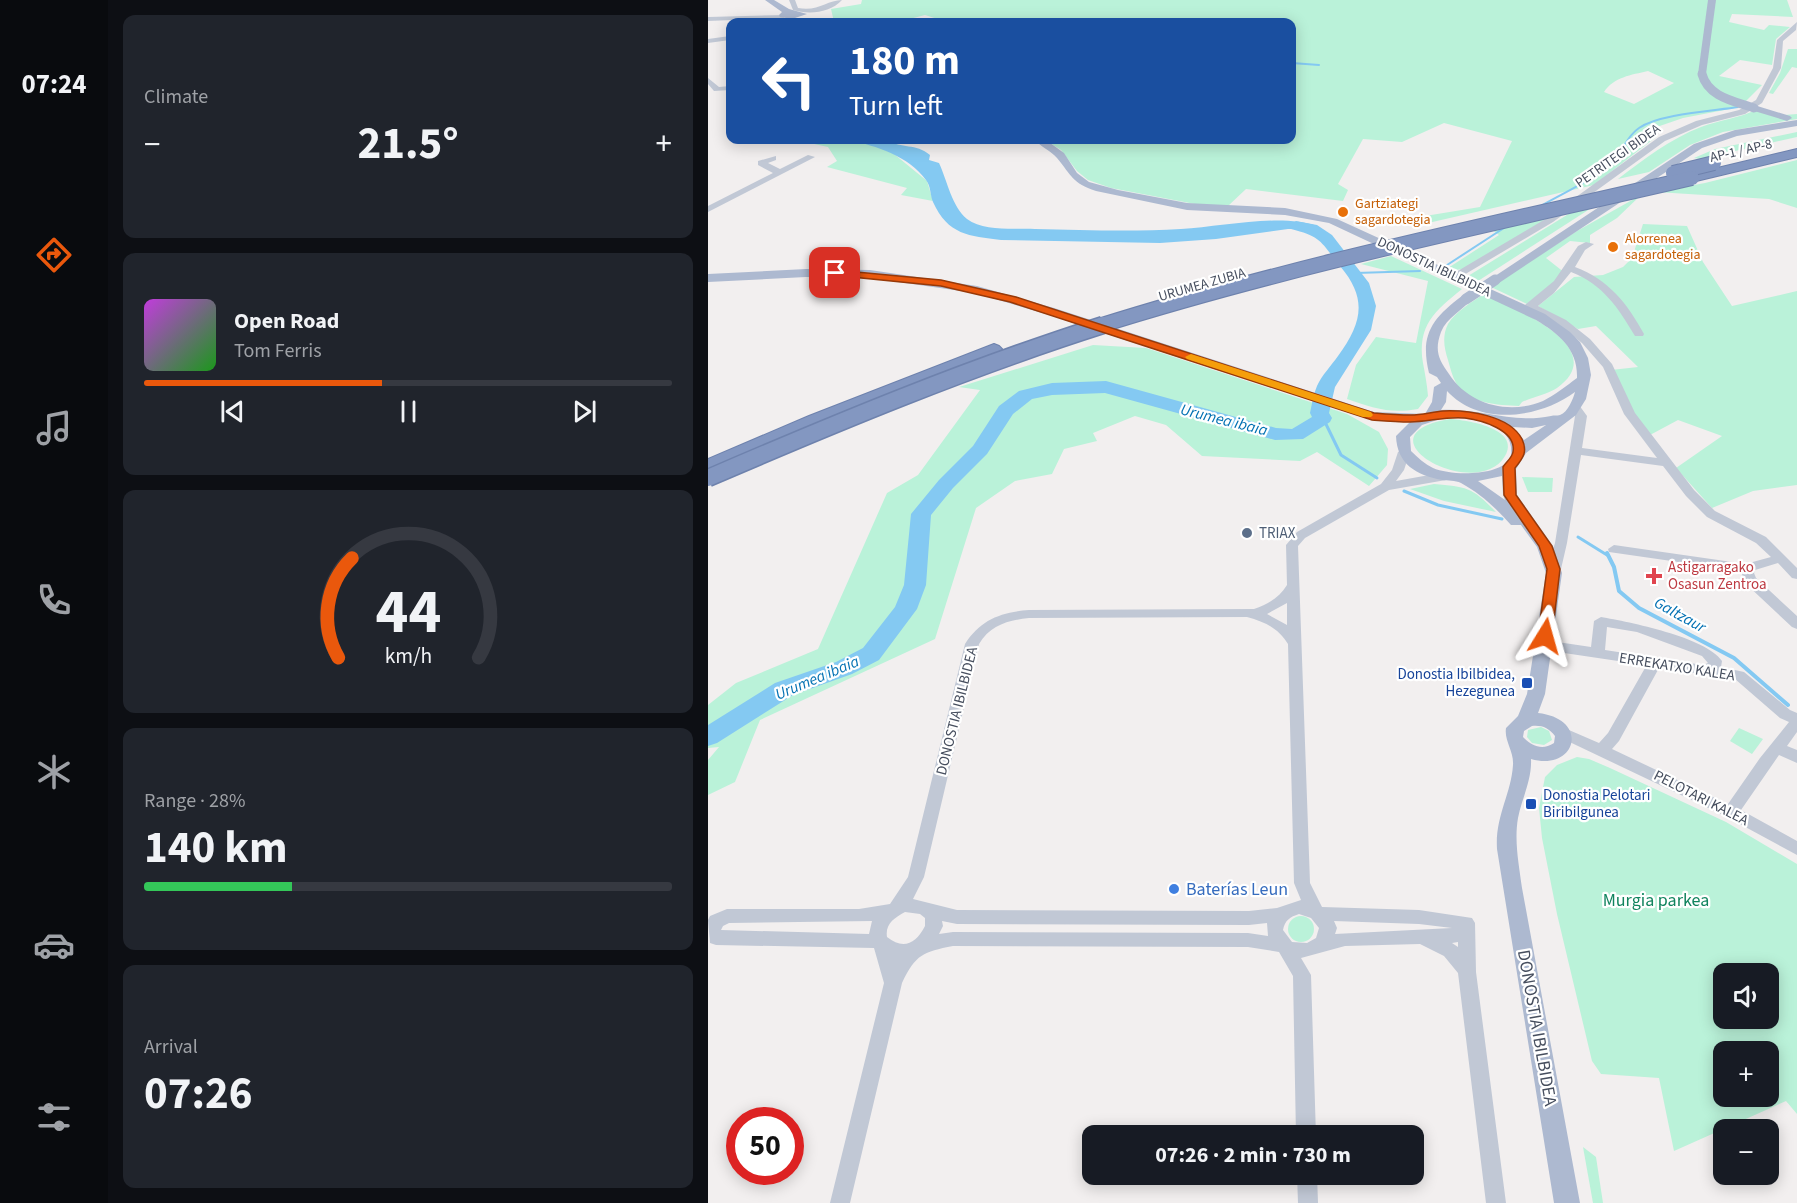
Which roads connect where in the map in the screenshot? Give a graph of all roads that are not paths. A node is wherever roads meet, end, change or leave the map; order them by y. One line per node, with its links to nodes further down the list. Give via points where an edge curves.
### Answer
1 (770, 0): 6 (main road)
2 (792, 0): 11 (street)
3 (816, 0): 8 (street)
4 (839, 0): 8 (street)
5 (1712, 0): 19 (main road, bridge, via 1704,83 1713,91)
6 (778, 7): 7 (street); 9 (main road)
7 (759, 8)
8 (819, 8): 11 (street)
9 (786, 15): 10 (street); 11 (main road)
10 (773, 18)
11 (797, 18)
12 (708, 19): 13 (street)
13 (726, 19)
14 (1797, 24): 34 (street, PETRITEGI BIDEA, via 1780,40 1777,68 1759,101 1742,112 1699,123 1662,139 1550,220)
15 (726, 39): 16 (street)
16 (708, 41)
17 (708, 80): 18 (street, via 717,89)
18 (726, 88)
19 (1754, 108): 20 (main road); 24 (main road, via 1758,118 1708,135 1683,150)
20 (1793, 123): 24 (main road, via 1735,133); 28 (main road, via 1789,131 1706,148)
21 (1046, 144): 34 (main road, DONOSTIA IBILBIDEA, via 1060,154 1076,179 1094,188 1198,207 1271,209 1323,217)
22 (1797, 145): 27 (highway, AP-1 / AP-8)
23 (1797, 153): 30 (highway, AP-1 / AP-8)
24 (1682, 155): 28 (main road)
25 (811, 157): 29 (street)
26 (773, 158): 29 (street, via 761,163)
27 (1714, 163): 38 (highway, URUMEA ZUBIA, bridge, via 1279,264 1154,298)
28 (1665, 166): 39 (main road, bridge, via 1442,318 1432,338)
29 (778, 172): 31 (street)
30 (1692, 178): 54 (highway, URUMEA ZUBIA, bridge, via 1294,270 1118,320 952,377)
31 (708, 209)
32 (1589, 244): 33 (street, via 1581,248)
33 (1571, 269): 36 (street, via 1552,291); 37 (street, via 1592,275 1611,291 1630,314)
34 (1454, 277): 36 (main road, DONOSTIA IBILBIDEA)
35 (708, 278): 43 (main road, via 806,273 907,278 977,290)
36 (1527, 308): 40 (main road, DONOSTIA IBILBIDEA, via 1576,345 1583,361); 50 (street, via 1562,322 1586,341 1608,366 1630,414)
37 (1639, 334)
38 (994, 349): 49 (highway, via 897,380); 51 (highway, URUMEA ZUBIA)
39 (1433, 364): 40 (main road, via 1461,397 1500,410 1541,407); 41 (main road)
40 (1583, 380): 42 (main road, DONOSTIA IBILBIDEA)
41 (1441, 387): 44 (main road, via 1439,402); 45 (main road, via 1456,403)
42 (1574, 408): 45 (main road, via 1540,423); 47 (main road); 48 (street, via 1581,415)
43 (1372, 416): 44 (main road); 46 (main road)
44 (1428, 417): 45 (main road, via 1454,414); 46 (main road, via 1411,426 1403,436)
45 (1485, 418): 47 (main road, via 1513,434)
46 (1403, 447): 53 (main road, via 1420,467); 56 (street, via 1398,470)
47 (1519, 451): 52 (main road)
48 (1576, 452): 50 (street); 57 (street)
49 (708, 454)
50 (1668, 463): 59 (street, via 1712,514 1761,540)
51 (708, 465)
52 (1509, 467): 55 (main road, via 1493,475); 57 (main road, via 1510,495)
53 (1446, 476): 55 (main road); 56 (street)
54 (708, 478)
55 (1463, 478): 57 (main road)
56 (1385, 487): 63 (street, via 1294,541)
57 (1546, 538): 62 (main road); 62 (main road, via 1544,559)
58 (1614, 549): 60 (street)
59 (1779, 559): 60 (street); 61 (street)
60 (1749, 567): 65 (street, via 1750,580)
61 (1797, 575)
62 (1553, 576): 67 (main road)
63 (1292, 587): 64 (street, DONOSTIA IBILBIDEA, via 1276,605); 66 (street)
64 (1245, 614): 66 (street, DONOSTIA IBILBIDEA, via 1274,621); 82 (street, DONOSTIA IBILBIDEA, via 1029,614 1010,616 985,627 972,644 916,877)
65 (1797, 624)
66 (1293, 640): 84 (street, via 1302,883)
67 (1544, 645): 68 (street, ERREKATXO KALEA); 71 (main road)
68 (1597, 654): 69 (street, ERREKATXO KALEA); 70 (street, via 1601,621 1640,628 1695,647 1715,661 1713,667)
69 (1653, 662): 70 (street, ERREKATXO KALEA); 77 (street, via 1614,737)
70 (1704, 670): 73 (street, ERREKATXO KALEA, via 1739,675)
71 (1536, 694): 72 (main road); 74 (main road)
72 (1526, 720): 74 (main road, via 1542,719); 75 (main road, via 1515,728)
73 (1797, 721): 76 (street, ERREKATXO KALEA)
74 (1555, 740): 75 (main road, via 1531,752); 77 (street, PELOTARI KALEA); 81 (main road, DONOSTIA IBILBIDEA, via 1532,771)
75 (1519, 744): 81 (main road, DONOSTIA IBILBIDEA, via 1522,763 1508,818)
76 (1776, 747): 78 (street); 79 (street, ERREKATXO KALEA)
77 (1603, 749): 79 (street, PELOTARI KALEA)
78 (1797, 757)
79 (1731, 812): 80 (street, PELOTARI KALEA)
80 (1797, 849)
81 (1508, 852): 101 (main road, DONOSTIA IBILBIDEA)
82 (892, 910): 83 (street, via 915,905); 87 (street, via 859,916 727,916 716,921); 89 (street, via 877,929)
83 (930, 912): 85 (street, via 957,917); 91 (street, via 934,930)
84 (1316, 912): 85 (street, via 1299,907); 86 (street, via 1466,923); 90 (street, via 1328,928)
85 (1280, 915): 92 (street, via 1274,932)
86 (1466, 935): 88 (street); 93 (street)
87 (710, 936): 89 (street)
88 (1413, 936): 90 (street, via 1345,939); 93 (street, via 1446,948)
89 (881, 943): 91 (street, via 897,952); 95 (street)
90 (1320, 945): 92 (street, via 1304,952); 94 (street, via 1307,960)
91 (920, 946): 92 (street, via 953,939 1236,939); 95 (street, via 902,965)
92 (1283, 946): 94 (street)
93 (1467, 972): 100 (street)
94 (1302, 975): 96 (street)
95 (893, 983): 98 (street)
96 (1306, 1125)
97 (1307, 1185): 99 (street)
98 (840, 1203)
99 (1308, 1203)
100 (1496, 1203)
101 (1567, 1203)

